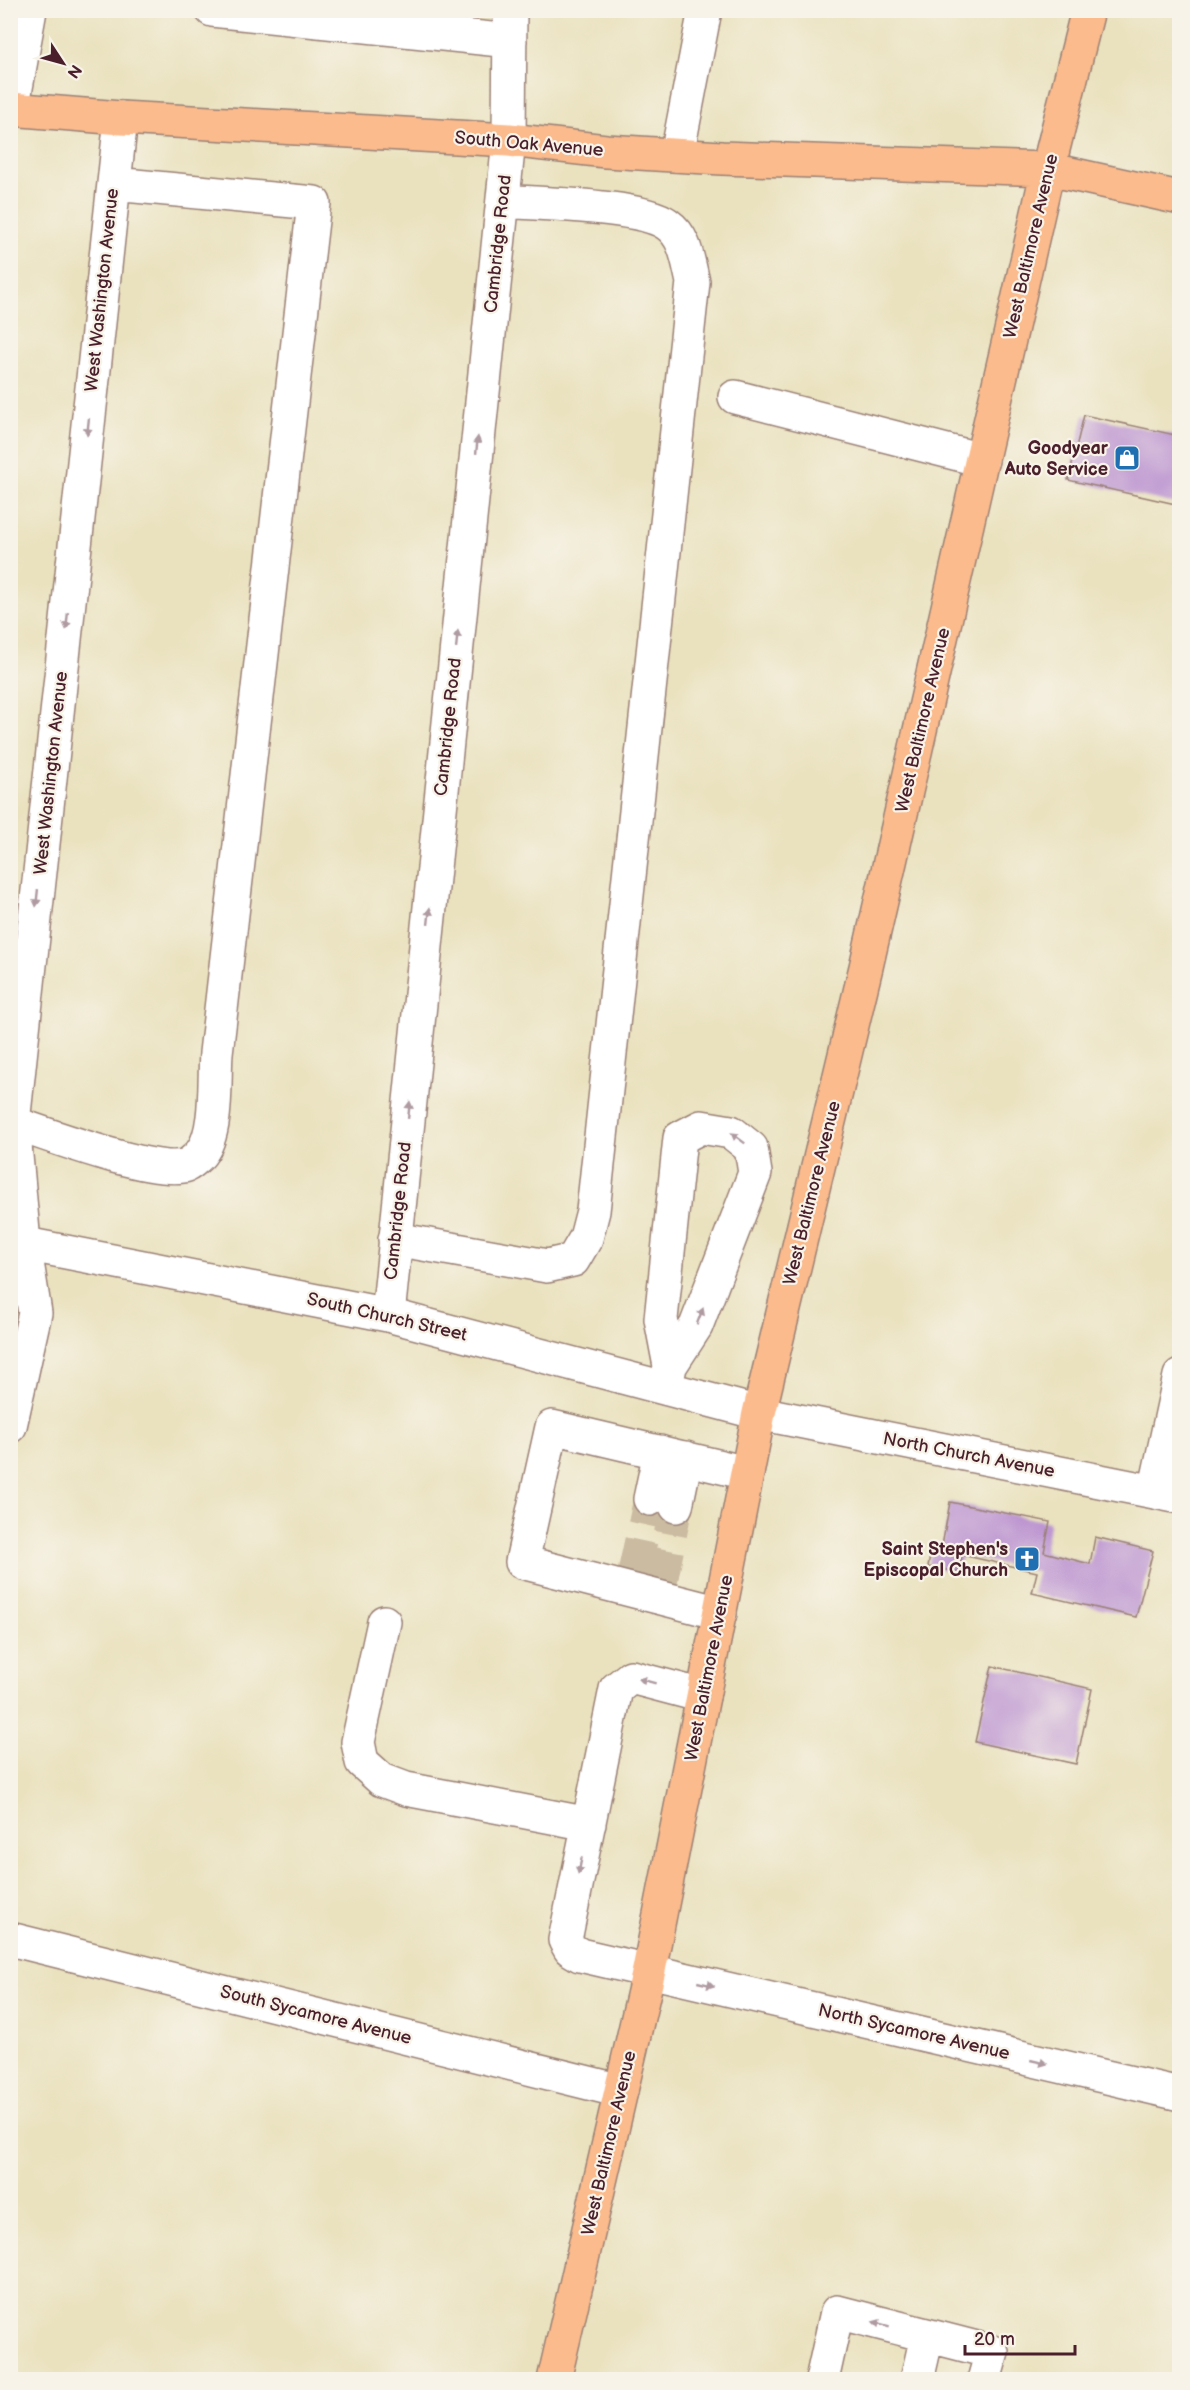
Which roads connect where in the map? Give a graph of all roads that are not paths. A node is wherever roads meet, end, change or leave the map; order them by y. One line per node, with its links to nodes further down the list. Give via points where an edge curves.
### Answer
1 (30, 10): 6 (street)
2 (212, 10): 5 (street)
3 (705, 10): 9 (street)
4 (1088, 10): 10 (main road, West Baltimore Avenue)
5 (510, 26): 8 (street, Cambridge Road)
6 (11, 110): 7 (main road, South Oak Avenue)
7 (121, 118): 8 (main road, South Oak Avenue); 11 (street, West Washington Avenue)
8 (509, 140): 9 (main road, South Oak Avenue); 13 (street, Cambridge Road)
9 (677, 155): 10 (main road, South Oak Avenue)
10 (1048, 169): 12 (main road, South Oak Avenue); 15 (main road, West Baltimore Avenue)
11 (114, 184): 16 (street, West Washington Avenue, one-way to 16); 16 (street, via 314,203 209,1138 201,1154 187,1165 167,1166 116,1157)
12 (1179, 198)
13 (502, 201): 17 (street, Cambridge Road, one-way to 13); 17 (street, via 639,212 668,224 684,244 693,282 595,1199 586,1239 573,1260 547,1266)
14 (735, 397): 15 (street)
15 (982, 460): 22 (main road, West Baltimore Avenue)
16 (13, 1123): 18 (street, West Washington Avenue)
17 (395, 1239): 19 (street, Cambridge Road)
18 (17, 1242): 19 (street, South Church Street); 23 (street, West Washington Avenue, via 35,1313)
19 (388, 1314): 21 (street, South Church Street)
20 (1179, 1376): 26 (street)
21 (668, 1377): 21 (street, one-way to 21, via 696,1326 755,1173 751,1148 731,1132 702,1127 680,1138 661,1319); 22 (street, South Church Street)
22 (759, 1413): 25 (main road, West Baltimore Avenue); 26 (street, North Church Avenue)
23 (10, 1426)
24 (684, 1458): 24 (street, via 674,1505); 25 (street); 27 (street, via 552,1427 522,1562 658,1588)
25 (747, 1473): 27 (main road, West Baltimore Avenue)
26 (1167, 1494)
27 (720, 1613): 29 (main road, West Baltimore Avenue)
28 (384, 1622): 30 (street, via 358,1742 362,1762 382,1780 406,1789)
29 (703, 1696): 30 (street, one-way to 30, via 631,1677 616,1689); 32 (main road, West Baltimore Avenue)
30 (589, 1824): 32 (street, North Sycamore Avenue, one-way to 32, via 565,1940 580,1955)
31 (10, 1938): 33 (street, South Sycamore Avenue)
32 (649, 1970): 33 (main road, West Baltimore Avenue); 34 (street, North Sycamore Avenue, one-way to 34)
33 (621, 2091): 36 (main road, West Baltimore Avenue)
34 (1179, 2094)
35 (927, 2336): 37 (street, one-way to 37, via 837,2312); 38 (street); 39 (street, via 992,2352)
36 (554, 2379)
37 (822, 2379)
38 (917, 2379)
39 (984, 2379)

